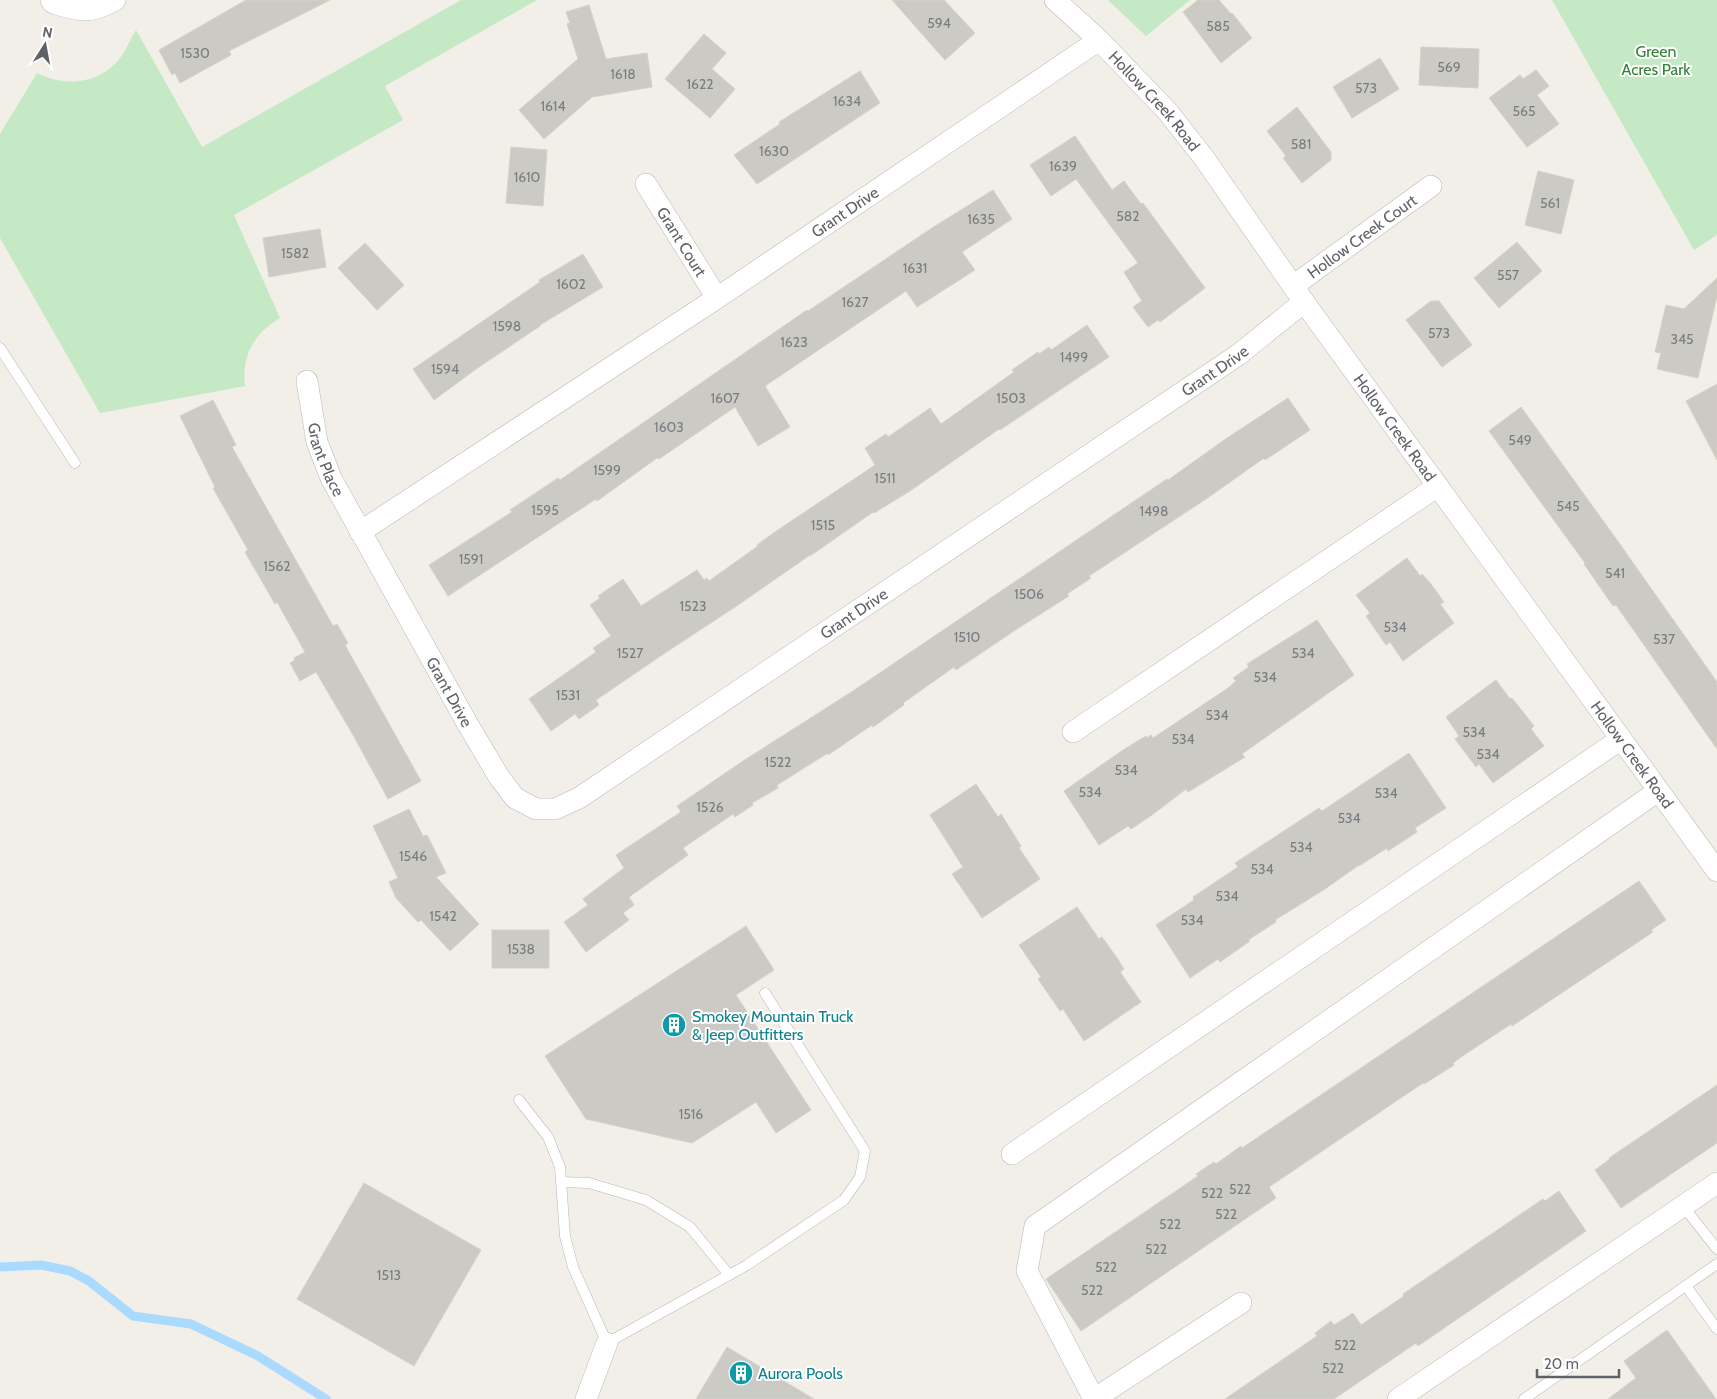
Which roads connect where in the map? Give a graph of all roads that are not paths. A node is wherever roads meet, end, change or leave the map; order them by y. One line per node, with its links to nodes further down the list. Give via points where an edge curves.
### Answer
1 (51, 0): 2 (street, via 83,12)
2 (115, 0)
3 (1055, 0): 4 (street, Hollow Creek Road)
4 (1100, 40): 7 (street, Hollow Creek Road, via 1174,120 1204,158); 8 (street, Grant Drive)
5 (646, 184): 8 (street, Grant Court)
6 (1431, 186): 7 (street, Hollow Creek Court)
7 (1299, 294): 12 (street, Hollow Creek Road); 13 (street, Grant Drive, via 1230,361 579,798 555,809 536,809 515,798 500,777)
8 (717, 298): 13 (street, Grant Drive)
9 (0, 348): 11 (lane)
10 (307, 381): 13 (street, Grant Place, via 317,442 331,478)
11 (75, 463)
12 (1438, 486): 14 (street); 15 (street, Hollow Creek Road)
13 (360, 532)
14 (1073, 732)
15 (1621, 739): 16 (street, Hollow Creek Road); 20 (street)
16 (1658, 790): 17 (street, Hollow Creek Road); 28 (street, via 1035,1226 1028,1271 1094,1399)
17 (1717, 871)
18 (765, 993): 26 (lane, via 865,1151 860,1177 844,1200)
19 (519, 1100): 21 (lane, via 548,1137 560,1167)
20 (1012, 1154)
21 (562, 1182): 26 (lane, via 589,1183 646,1200 690,1226); 30 (lane, via 565,1236 573,1267)
22 (1717, 1184): 23 (street)
23 (1684, 1206): 24 (lane); 32 (street)
24 (1717, 1249)
25 (1717, 1264): 27 (lane)
26 (729, 1275): 30 (lane)
27 (1686, 1286): 29 (lane); 33 (lane)
28 (1241, 1303)
29 (1717, 1329)
30 (607, 1343): 31 (street)
31 (586, 1399)
32 (1398, 1399)
33 (1524, 1399)

